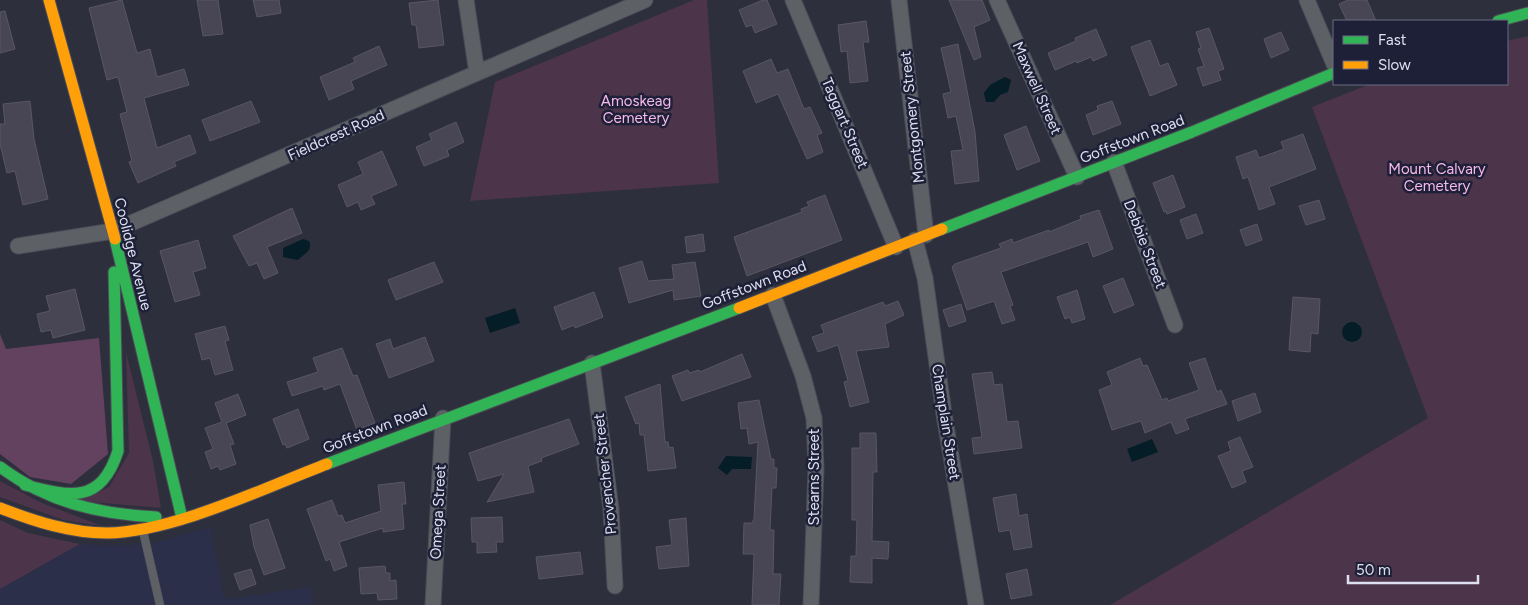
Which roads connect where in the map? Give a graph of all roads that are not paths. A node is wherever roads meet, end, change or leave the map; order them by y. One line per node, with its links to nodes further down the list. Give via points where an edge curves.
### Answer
1 (50, 0): 16 (main road, Coolidge Avenue)
2 (466, 0): 12 (street)
3 (645, 0): 12 (street, Fieldcrest Road)
4 (793, 0): 19 (street, Taggart Street)
5 (899, 0): 17 (street, Montgomery Street)
6 (997, 0): 15 (street, Maxwell Street)
7 (1307, 0): 11 (street)
8 (1524, 0): 9 (street)
9 (1528, 12): 10 (main road)
10 (1501, 20)
11 (1333, 62)
12 (477, 73): 16 (street, Fieldcrest Road)
13 (1333, 73): 14 (main road, Goffstown Road)
14 (1114, 162): 15 (main road, Goffstown Road); 21 (street, Debbie Street)
15 (1077, 177): 17 (main road, Goffstown Road)
16 (113, 231): 18 (street, Fieldcrest Road); 25 (main road, via 116,464 107,479 84,494 68,495); 27 (main road, Coolidge Avenue)
17 (920, 237): 19 (main road, Goffstown Road); 33 (street, Champlain Street, via 946,431)
18 (18, 246)
19 (896, 247): 20 (main road, Goffstown Road)
20 (773, 295): 22 (main road, Goffstown Road); 32 (street, Stearns Street, via 803,376 814,418 816,469)
21 (1175, 325)
22 (592, 363): 23 (main road, Goffstown Road); 29 (street, Provencher Street, via 611,509)
23 (443, 418): 27 (main road, Goffstown Road); 31 (street, Omega Street)
24 (0, 467): 25 (main road, Goffstown Road)
25 (24, 485): 27 (main road, Goffstown Road, via 52,500 82,509 139,517)
26 (0, 508): 28 (main road, Goffstown Road, via 71,530 110,533)
27 (182, 518): 28 (main road, Goffstown Road)
28 (142, 529): 30 (lane)
29 (614, 586)
30 (160, 605)
31 (433, 605)
32 (811, 605)
33 (976, 605)

